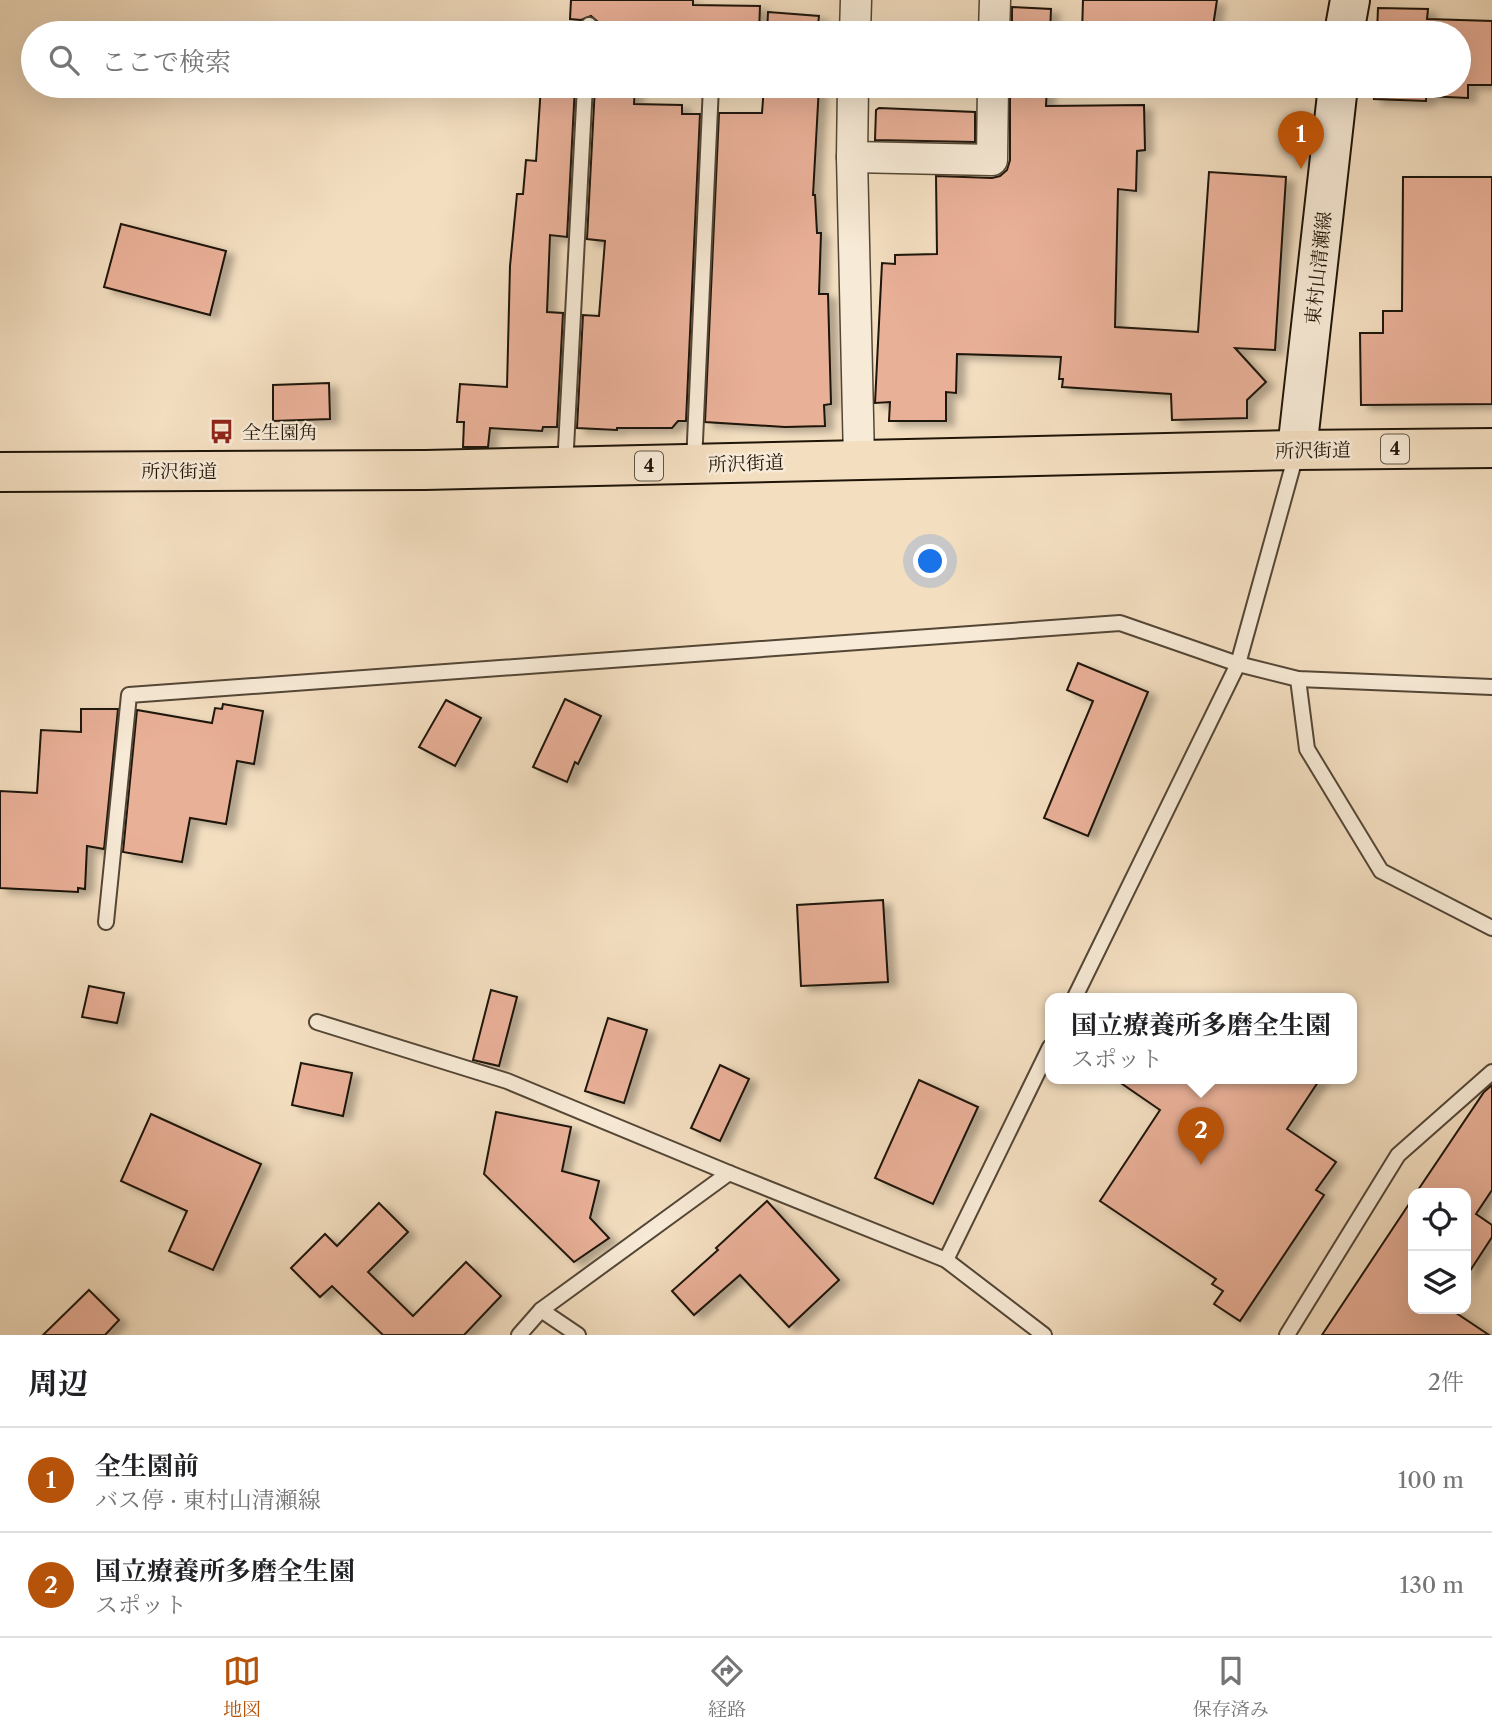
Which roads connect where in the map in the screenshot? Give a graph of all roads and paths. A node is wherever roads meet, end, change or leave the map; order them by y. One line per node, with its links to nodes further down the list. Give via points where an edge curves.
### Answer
1 (856, 0): 4 (street)
2 (995, 0): 5 (street)
3 (1350, 0): 6 (main road)
4 (855, 21)
5 (994, 21)
6 (1346, 21)
7 (585, 98): 17 (lane)
8 (710, 98): 16 (lane)
9 (853, 98): 12 (street)
10 (993, 98): 12 (street, via 992,160)
11 (1337, 98): 14 (main road, 東村山清瀬線)
12 (852, 157): 15 (street)
13 (1492, 448): 14 (main road, 所沢街道 / 4)
14 (1297, 450): 15 (main road, 所沢街道 / 4); 19 (lane)
15 (859, 460): 16 (main road, 所沢街道 / 4)
16 (694, 464): 17 (main road, 所沢街道 / 4)
17 (565, 468): 18 (main road, 所沢街道 / 4)
18 (0, 472)
19 (1238, 664): 20 (lane); 22 (lane, via 1120,623 129,695); 24 (lane)
20 (1298, 679): 21 (lane); 23 (lane, via 1307,748 1381,871)
21 (1492, 687)
22 (106, 922)
23 (1492, 928)
24 (1077, 993)
25 (317, 1022): 28 (lane, via 507,1081)
26 (1045, 1059): 29 (lane)
27 (1492, 1072): 34 (lane, via 1398,1155)
28 (729, 1173): 29 (lane); 30 (lane)
29 (946, 1259): 33 (lane)
30 (541, 1311): 31 (lane); 32 (lane)
31 (519, 1335)
32 (578, 1335)
33 (1044, 1335)
34 (1287, 1335)

